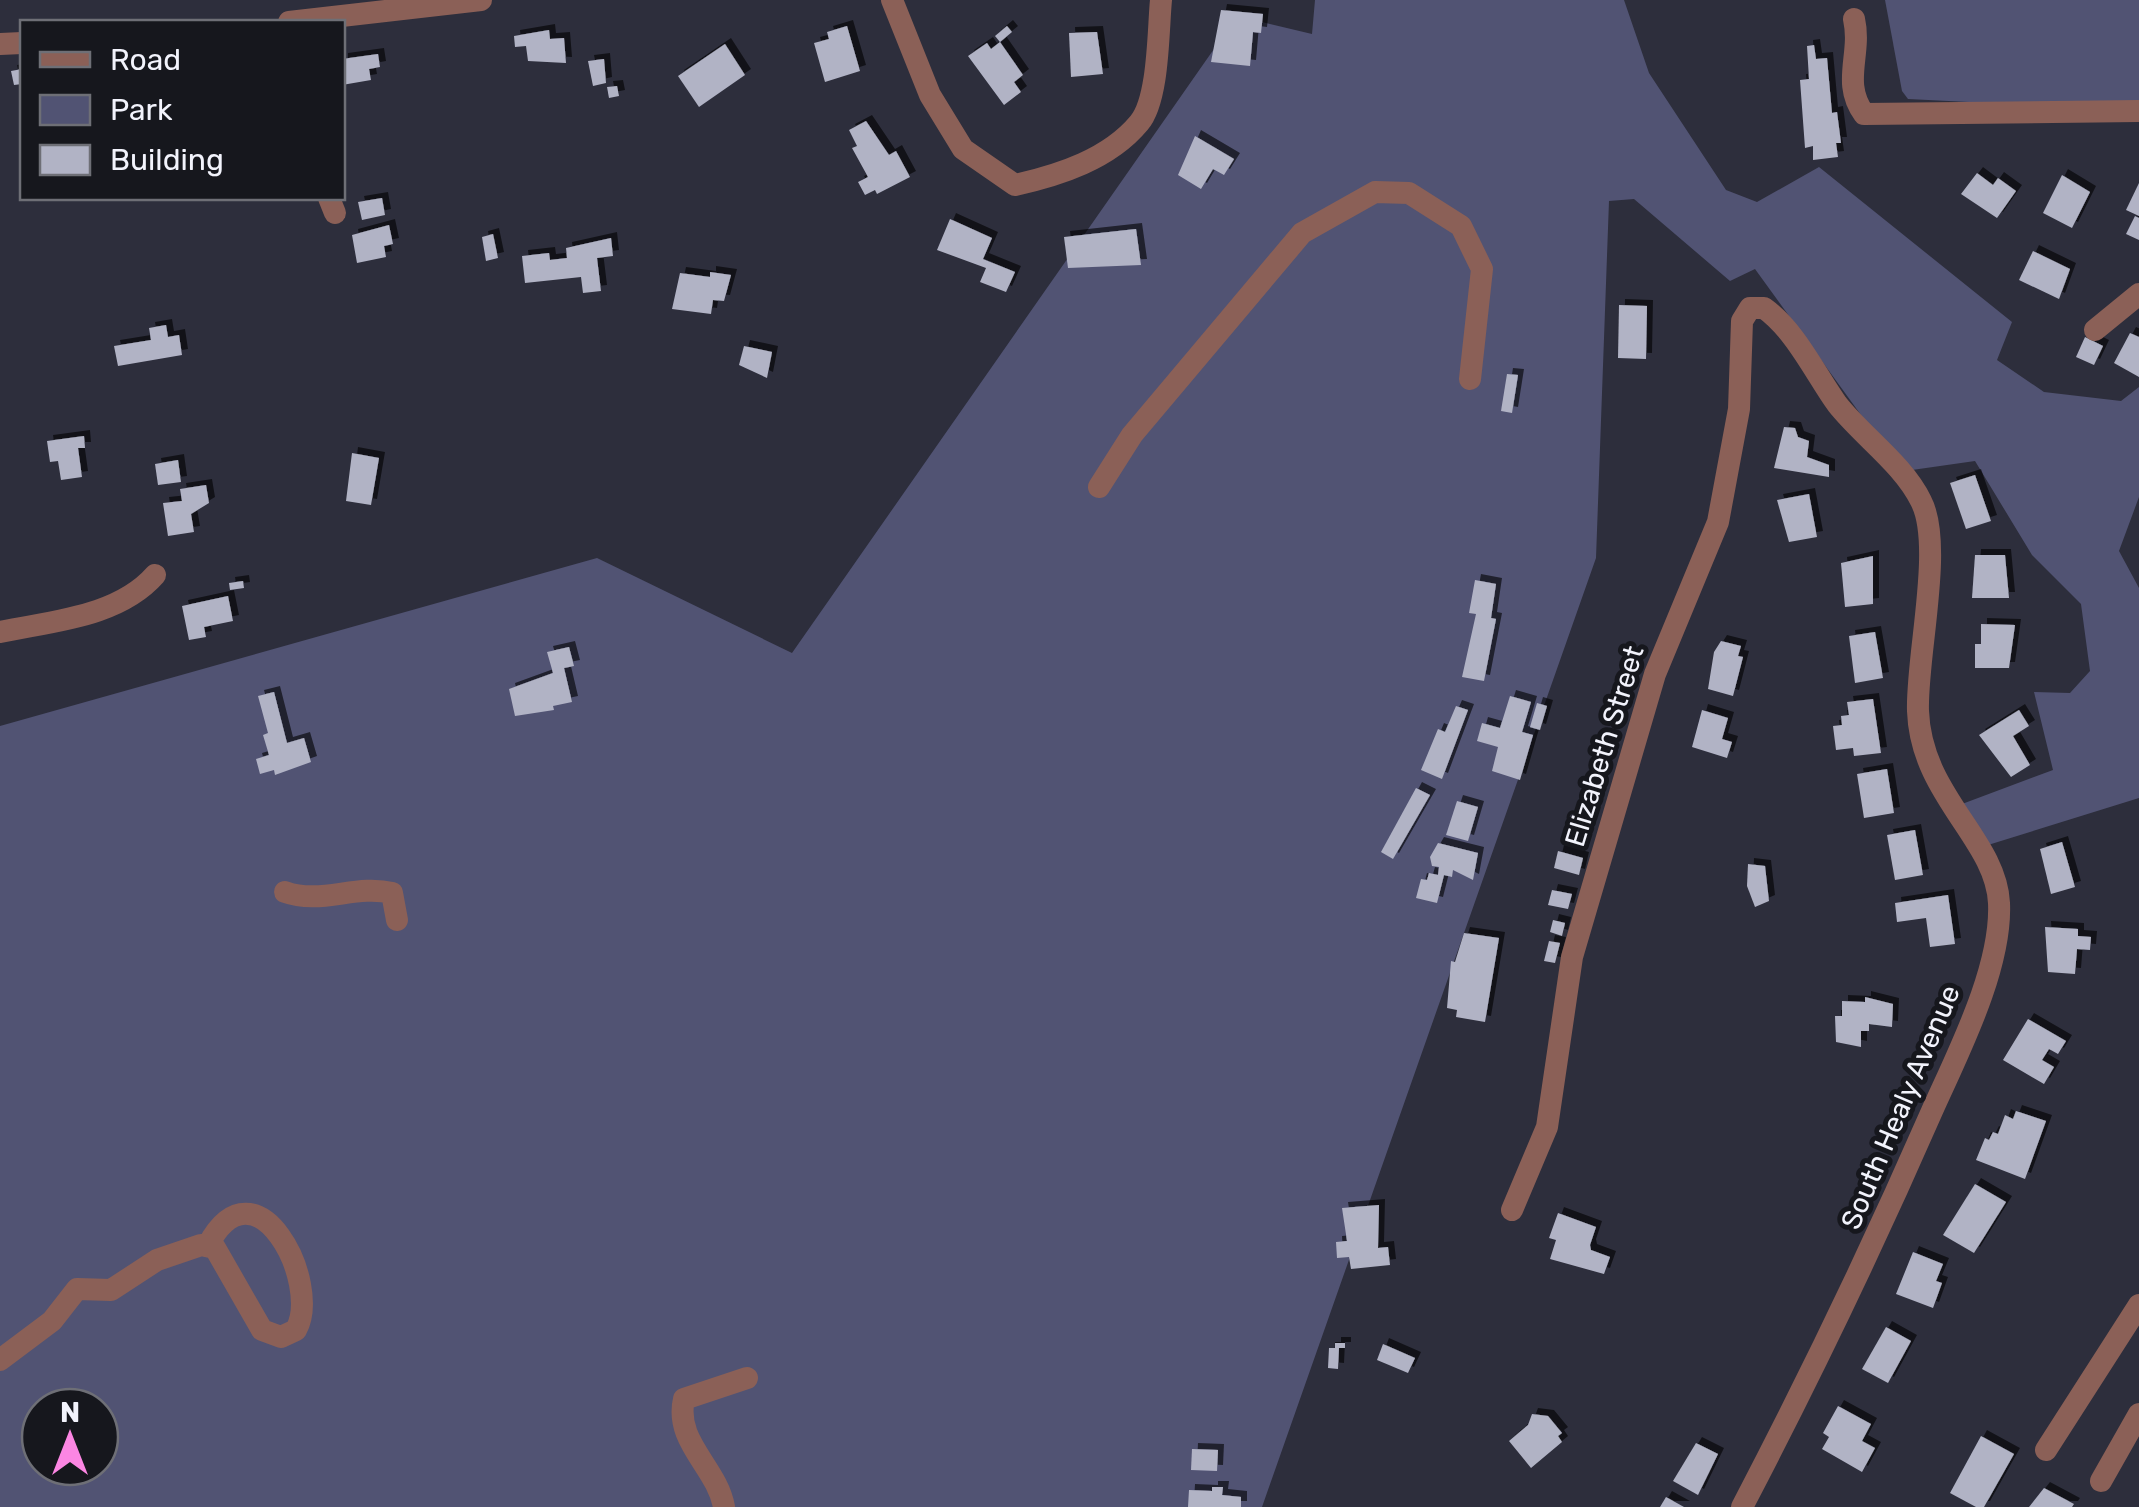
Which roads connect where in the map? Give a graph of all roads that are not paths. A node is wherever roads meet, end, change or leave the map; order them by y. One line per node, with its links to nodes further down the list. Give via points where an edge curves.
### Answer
1 (482, 0): 4 (street)
2 (892, 0): 3 (street, via 930,94 963,149 1015,185 1068,174 1141,122 1151,94)
3 (1162, 0)
4 (313, 20)
5 (1854, 20): 6 (street, via 1859,42 1849,79 1864,114)
6 (2139, 112)
7 (2139, 294): 9 (street)
8 (1756, 306): 16 (street, Elizabeth Street, via 1742,321 1739,408 1718,522 1655,674 1572,957 1547,1127); 25 (street, South Healy Avenue, via 1778,320 1927,514 1917,691 1922,748 1936,784 1993,876 1999,908 1974,1017 1850,1296)
9 (2095, 330)
10 (1470, 380): 11 (street, via 1482,269 1461,226 1409,193 1375,192 1302,234 1132,435)
11 (1099, 488)
12 (155, 575): 13 (street, via 139,594 92,613)
13 (0, 632)
14 (284, 892): 15 (street, via 321,898 375,889 392,894)
15 (397, 920)
16 (1512, 1210)
17 (208, 1245): 17 (street, via 235,1212 274,1229 298,1280 296,1330 281,1337 262,1330 226,1263); 19 (street, via 157,1260 111,1290 76,1289 52,1321)
18 (2139, 1305): 22 (street)
19 (0, 1360)
20 (747, 1378): 24 (street, via 684,1399 680,1415 689,1442 720,1486)
21 (2139, 1414): 23 (street)
22 (2046, 1450)
23 (2101, 1481)
24 (724, 1507)
25 (1742, 1507)

